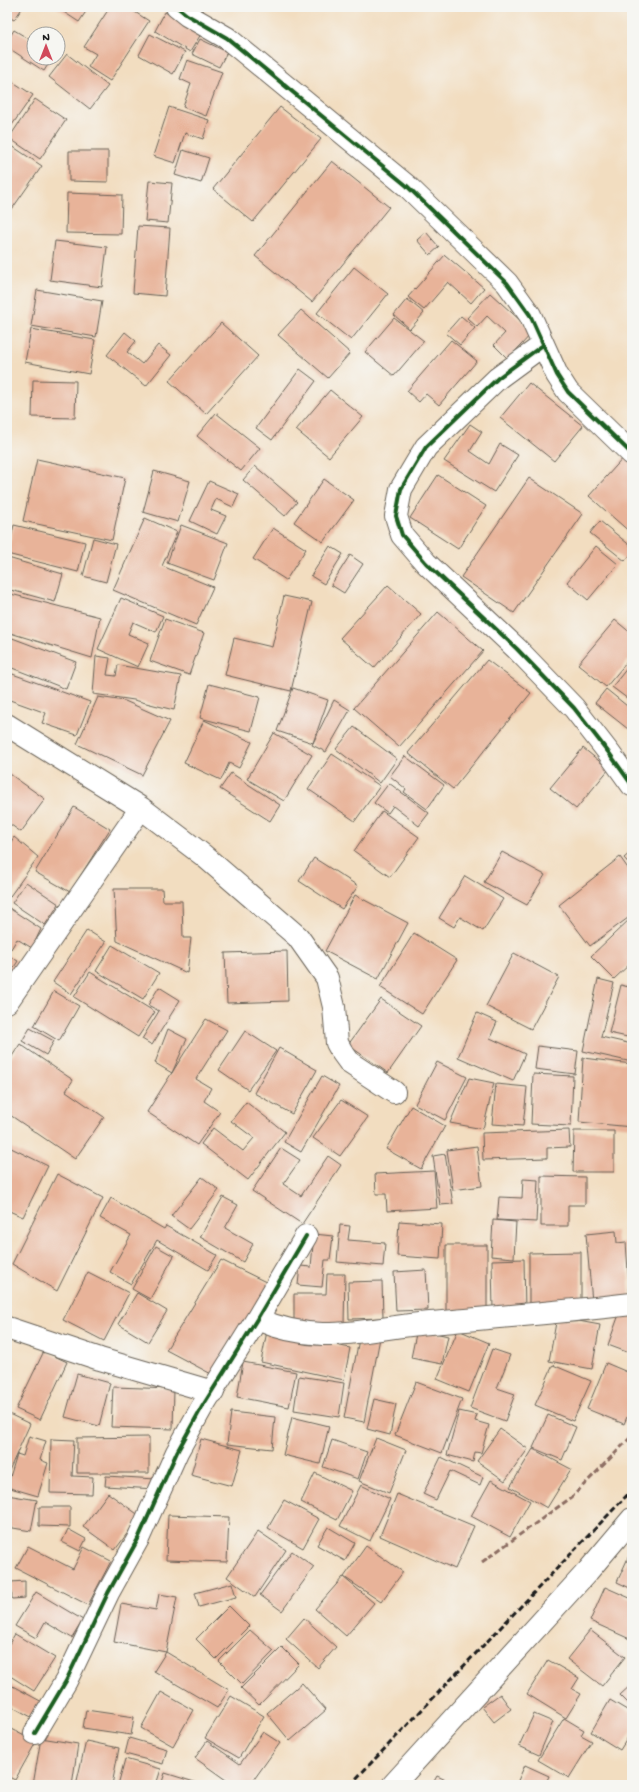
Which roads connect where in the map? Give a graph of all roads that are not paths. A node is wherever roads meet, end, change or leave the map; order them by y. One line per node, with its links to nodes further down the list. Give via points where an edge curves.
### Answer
1 (177, 7): 2 (street, via 227,38 407,186 507,283 530,315)
2 (543, 345): 3 (street, via 556,374 568,392); 5 (street, via 498,378 426,447 401,489 396,516 402,535 426,563 517,649 574,708)
3 (632, 454)
4 (7, 725): 6 (street)
5 (632, 786)
6 (142, 808): 7 (street); 8 (street, via 203,855 298,937 327,978 334,1007 337,1043 342,1052 350,1063)
7 (7, 1002)
8 (394, 1092)
9 (306, 1236): 11 (street)
10 (632, 1304): 11 (street, via 423,1324 343,1335 302,1333 278,1328)
11 (257, 1319): 13 (street)
12 (7, 1328): 13 (street, via 100,1359)
13 (213, 1392): 15 (street, via 177,1452 138,1539 108,1593 66,1681)
14 (632, 1519): 16 (street, via 588,1571)
15 (35, 1733)
16 (393, 1785)

